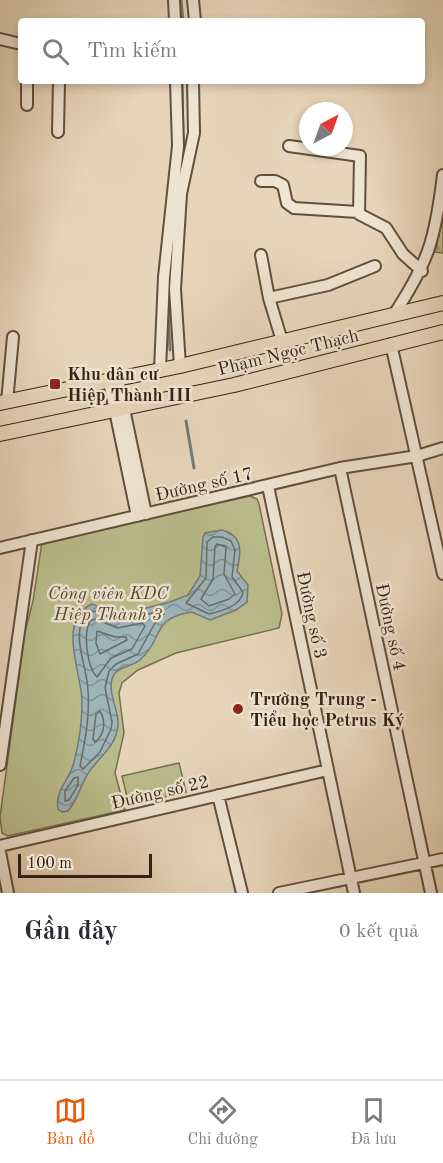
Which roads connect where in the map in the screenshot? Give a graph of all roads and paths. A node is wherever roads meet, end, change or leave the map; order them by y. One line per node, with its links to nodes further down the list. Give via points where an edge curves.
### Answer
1 (174, 0): 3 (street)
2 (193, 0): 4 (street)
3 (176, 18)
4 (195, 18)
5 (0, 39): 6 (street)
6 (18, 43)
7 (27, 84): 11 (street)
8 (59, 84): 12 (street)
9 (176, 84): 29 (street, via 178,146 164,276)
10 (193, 84): 28 (street, via 194,133 181,194 175,290)
11 (27, 105)
12 (58, 132)
13 (289, 146): 16 (street, via 360,156)
14 (443, 175): 17 (street)
15 (261, 181): 16 (street, via 283,185 287,203 294,208)
16 (358, 212): 20 (street, via 386,228 403,254)
17 (437, 246): 20 (street)
18 (261, 255): 21 (street)
19 (375, 266): 21 (street, via 328,285)
20 (422, 271): 23 (street)
21 (269, 298): 26 (street)
22 (443, 303): 23 (main road, Phạm Ngọc Thạch)
23 (393, 316): 26 (main road, Phạm Ngọc Thạch)
24 (443, 332): 27 (main road, Phạm Ngọc Thạch)
25 (13, 337): 31 (street)
26 (282, 341): 28 (main road, Phạm Ngọc Thạch)
27 (391, 344): 32 (main road, Phạm Ngọc Thạch, via 234,385); 35 (street)
28 (180, 366): 29 (main road, Phạm Ngọc Thạch)
29 (160, 370): 30 (main road, Phạm Ngọc Thạch)
30 (113, 381): 31 (main road, Phạm Ngọc Thạch); 32 (street)
31 (3, 402)
32 (119, 409): 33 (main road, Phạm Ngọc Thạch); 38 (street)
33 (0, 434)
34 (443, 448): 35 (street, Đường số 17)
35 (417, 456): 36 (street, Đường số 17); 41 (street)
36 (340, 468): 37 (street, Đường số 17); 48 (street, Đường số 4)
37 (268, 486): 38 (street, Đường số 17); 43 (street, Đường số 3)
38 (141, 515): 39 (street, Đường số 17)
39 (32, 540): 40 (street, Đường số 17); 42 (street)
40 (0, 548)
41 (443, 574)
42 (0, 765)
43 (328, 770): 44 (street, Đường số 22); 49 (street, Đường số 3)
44 (218, 795): 45 (street, Đường số 22); 51 (street)
45 (0, 846)
46 (0, 852): 50 (street)
47 (443, 859): 48 (street)
48 (425, 863): 49 (street); 54 (street, Đường số 4)
49 (351, 878): 52 (street); 53 (street, Đường số 3)
50 (8, 893)
51 (242, 893)
52 (279, 893)
53 (354, 893)
54 (431, 893)

